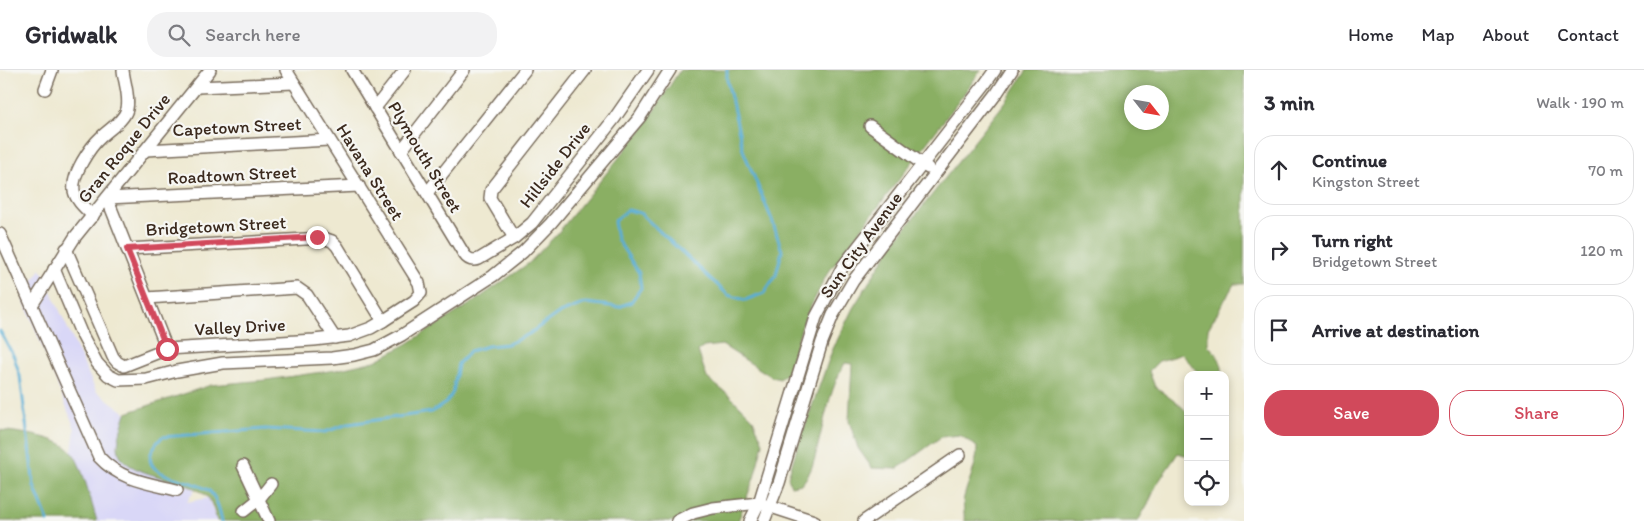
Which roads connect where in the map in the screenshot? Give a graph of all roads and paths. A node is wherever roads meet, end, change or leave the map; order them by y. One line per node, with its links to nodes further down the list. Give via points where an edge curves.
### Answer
1 (52, 70): 16 (street)
2 (123, 70): 27 (street, via 127,91 123,118 89,150 75,180 74,191 81,205)
3 (210, 70): 15 (street, Gran Roque Drive)
4 (286, 70): 14 (street, Havana Street)
5 (352, 70): 17 (street, Plymouth Street)
6 (405, 70): 17 (street)
7 (464, 70): 21 (street)
8 (525, 70): 25 (street)
9 (585, 70): 29 (street, via 491,190 490,198)
10 (648, 70): 29 (street, Hillside Drive, via 540,214)
11 (670, 70): 33 (street, via 640,118 523,252 493,276 374,350 339,357 223,363 146,379 118,380 97,363)
12 (995, 70): 22 (street, Sun City Avenue)
13 (1012, 70): 23 (street, Sun City Avenue)
14 (294, 83): 15 (street); 19 (street, Havana Street)
15 (196, 87): 20 (street, Gran Roque Drive)
16 (45, 89)
17 (375, 108): 21 (street, Plymouth Street)
18 (870, 126): 22 (street)
19 (329, 140): 20 (street, Capetown Street); 24 (street, Havana Street)
20 (146, 150): 26 (street, Gran Roque Drive)
21 (401, 151): 25 (street, Plymouth Street)
22 (923, 164): 23 (street); 45 (street, Sun City Avenue, via 843,266 816,317)
23 (936, 173): 45 (street, Sun City Avenue, via 853,281 833,316)
24 (359, 186): 26 (street, Roadtown Street); 34 (street, Havana Street, via 419,283)
25 (427, 193): 32 (street, Plymouth Street)
26 (107, 198): 27 (street, Gran Roque Drive); 31 (street)
27 (93, 216): 30 (street, Gran Roque Drive)
28 (0, 234): 36 (street)
29 (514, 238): 32 (street, Hillside Drive, via 479,259)
30 (66, 249): 33 (street, Gran Roque Drive); 39 (street, Valley Drive, via 116,362 130,365)
31 (127, 249): 35 (street); 37 (street, Bridgetown Street, via 322,238 337,246)
32 (470, 260)
33 (54, 269): 36 (street, Gran Roque Drive)
34 (421, 293): 37 (street, Valley Drive)
35 (147, 298): 38 (street, via 298,288 307,295); 39 (street)
36 (32, 305): 43 (street, via 99,457 108,467 125,476)
37 (383, 322): 38 (street, Valley Drive, via 361,332)
38 (335, 338): 39 (street, Valley Drive)
39 (167, 349)
40 (960, 456): 52 (street)
41 (243, 466): 44 (street)
42 (271, 484): 44 (street)
43 (177, 490)
44 (259, 499): 46 (street); 47 (street)
45 (765, 505): 48 (street, via 713,508); 49 (street, Sun City Avenue); 50 (street, Sun City Avenue); 51 (street)
46 (244, 511)
47 (269, 521)
48 (677, 521)
49 (750, 521)
50 (764, 521)
51 (814, 521)
52 (864, 521)

